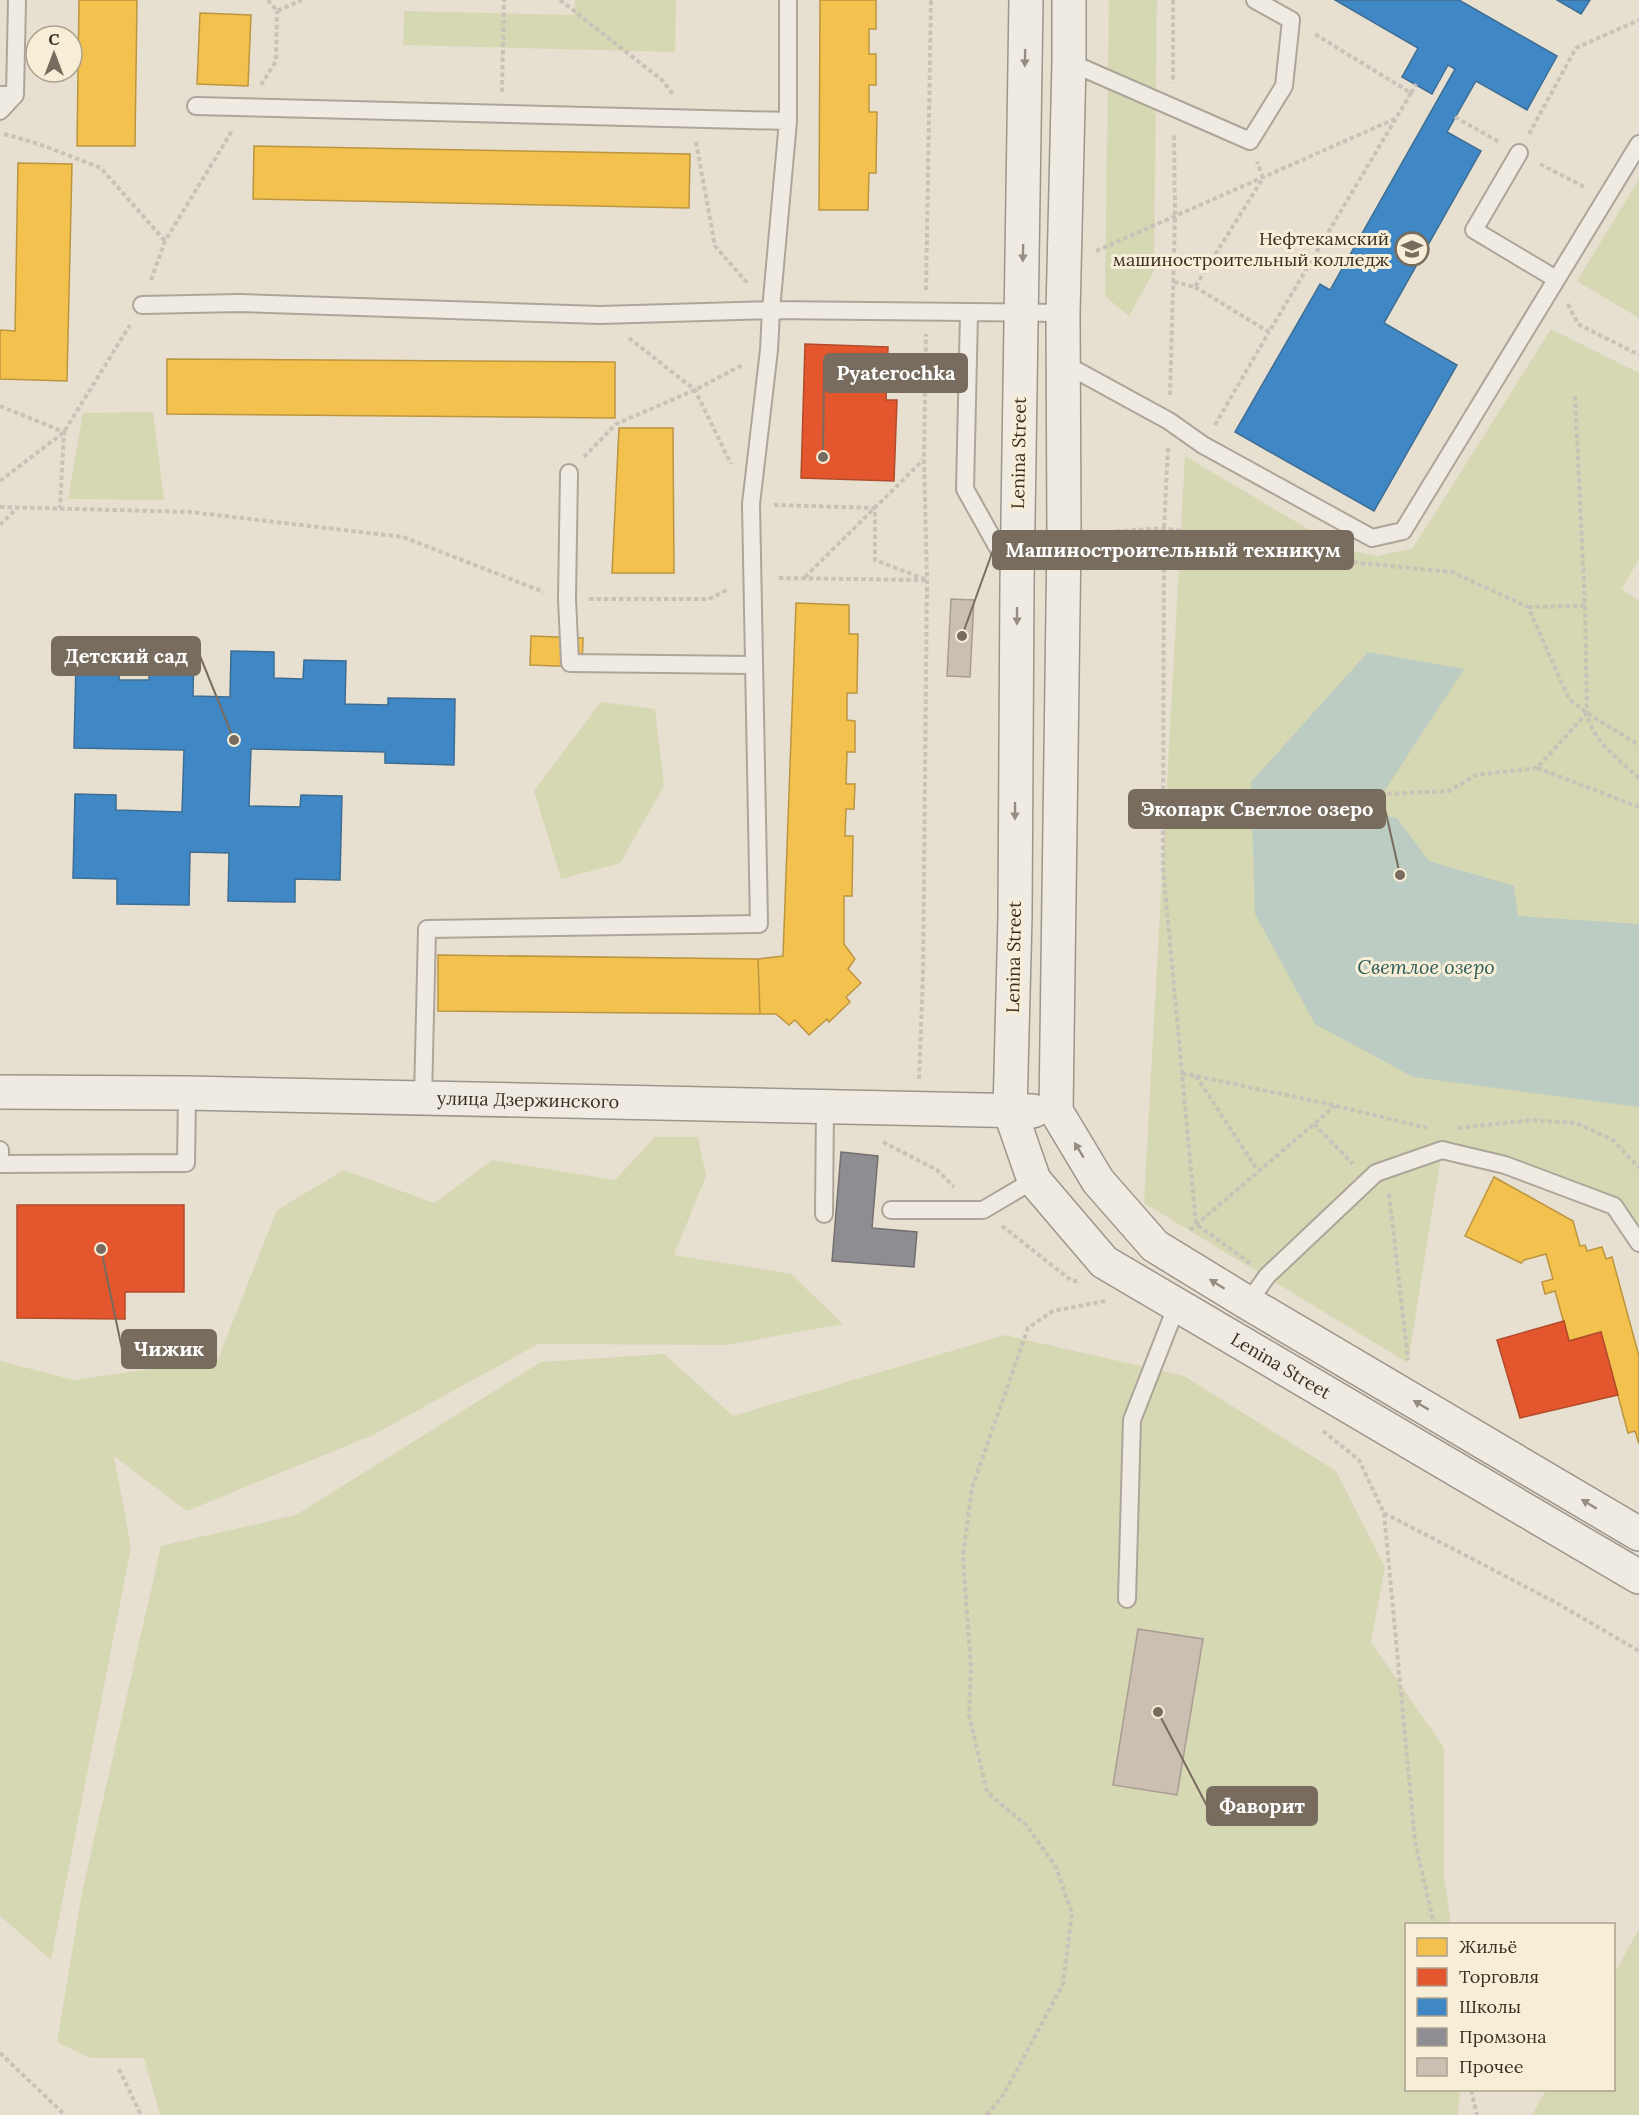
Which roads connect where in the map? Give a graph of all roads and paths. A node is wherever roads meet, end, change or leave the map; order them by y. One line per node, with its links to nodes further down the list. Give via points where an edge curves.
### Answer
1 (17, 0): 18 (lane)
2 (268, 0): 12 (path)
3 (302, 0): 12 (path)
4 (504, 0): 23 (path)
5 (560, 0): 25 (path, via 662,80)
6 (788, 0): 26 (lane)
7 (932, 0): 40 (path)
8 (1026, 0): 42 (main road, Lenina Street, one-way to 42)
9 (1069, 0): 15 (main road)
10 (1173, 0): 21 (path)
11 (1255, 0): 13 (lane)
12 (277, 11): 20 (path, via 276,61)
13 (1292, 20): 17 (path); 28 (lane, via 1284,86)
14 (1639, 20): 30 (path, via 1576,48)
15 (1069, 62): 21 (lane); 34 (main road)
16 (1416, 84): 17 (path)
17 (1411, 93): 24 (path)
18 (7, 95): 22 (lane)
19 (196, 106): 20 (lane)
20 (246, 108): 23 (lane); 33 (path)
21 (1173, 108): 28 (lane); 32 (path)
22 (0, 111)
23 (502, 113): 25 (lane)
24 (1397, 117): 31 (path); 45 (path)
25 (691, 118): 26 (lane); 39 (path, via 715,246)
26 (788, 121): 39 (lane)
27 (0, 134): 33 (path, via 101,168)
28 (1250, 141): 31 (path)
29 (1639, 144): 35 (lane)
30 (1519, 153): 35 (lane, via 1474,230)
31 (1263, 178): 32 (path); 37 (path)
32 (1175, 218): 34 (path); 36 (path)
33 (165, 241): 38 (path)
34 (1064, 265): 43 (main road)
35 (1556, 279): 47 (path, via 1578,324); 54 (lane, via 1403,531 1372,538)
36 (1174, 282): 37 (path); 52 (path)
37 (1195, 287): 45 (path)
38 (142, 305): 44 (lane, via 239,303); 53 (path)
39 (771, 310): 40 (lane); 44 (lane); 46 (lane)
40 (926, 312): 41 (lane); 55 (path)
41 (969, 313): 42 (lane); 65 (lane, via 965,489)
42 (1022, 313): 43 (lane); 65 (main road, Lenina Street)
43 (1063, 313): 48 (main road)
44 (600, 315): 49 (path)
45 (1269, 332): 54 (path)
46 (769, 350): 49 (path); 69 (lane, via 751,504)
47 (1639, 355)
48 (1064, 363): 52 (lane); 63 (main road)
49 (695, 390): 56 (path, via 616,424)
50 (1575, 396): 67 (path)
51 (0, 406): 53 (path)
52 (1169, 421): 54 (lane); 62 (path)
53 (64, 432): 57 (path); 60 (path)
54 (1203, 445)
55 (924, 459): 64 (path); 83 (path, via 927,580)
56 (569, 472): 66 (lane)
57 (0, 481)
58 (0, 507): 59 (path)
59 (17, 508): 60 (path); 61 (path)
60 (60, 508): 66 (path, via 190,512 403,537 528,588)
61 (0, 525)
62 (1164, 528): 63 (path); 68 (path, via 1359,563 1452,572); 74 (path)
63 (1064, 537): 85 (main road)
64 (805, 577)
65 (1017, 583): 84 (main road, Lenina Street, one-way to 84)
66 (567, 599): 69 (lane, via 570,663)
67 (1585, 606): 68 (path); 70 (path)
68 (1528, 607): 70 (path, via 1569,699)
69 (754, 665): 79 (lane, via 759,924 426,928)
70 (1587, 713): 71 (path); 72 (path); 73 (path, via 1595,736)
71 (1639, 745)
72 (1537, 768): 74 (path, via 1476,775 1449,791 1228,801); 75 (path)
73 (1639, 778)
74 (1163, 795): 76 (path, via 1163,868)
75 (1639, 807)
76 (1182, 1073): 77 (path); 98 (path)
77 (1196, 1075): 82 (path); 93 (path)
78 (187, 1093): 79 (main road, улица Дзержинского); 80 (main road, улица Дзержинского); 90 (lane, via 186,1163)
79 (423, 1098): 81 (main road, улица Дзержинского)
80 (0, 1099)
81 (825, 1105): 83 (main road, улица Дзержинского); 97 (lane)
82 (1335, 1105): 86 (path); 88 (path)
83 (920, 1107): 84 (main road, улица Дзержинского)
84 (1010, 1111): 85 (main road, улица Дзержинского); 94 (main road, Lenina Street)
85 (1056, 1111): 102 (main road, Lenina Street, one-way to 85, via 1155,1246 1098,1181)
86 (1314, 1124): 93 (path); 95 (path)
87 (1458, 1128): 92 (path, via 1531,1120 1576,1123 1614,1140)
88 (1434, 1130)
89 (0, 1150): 90 (lane)
90 (0, 1164)
91 (1386, 1168): 95 (lane); 99 (lane, via 1442,1150 1505,1165 1614,1206); 103 (path)
92 (1639, 1168)
93 (1258, 1171): 98 (path)
94 (1034, 1180): 96 (lane, via 983,1210); 101 (main road, Lenina Street, via 1104,1262)
95 (1368, 1180): 100 (lane)
96 (891, 1210)
97 (824, 1214)
98 (1196, 1224): 100 (path)
99 (1639, 1243)
100 (1267, 1276): 102 (lane)
101 (1165, 1298): 107 (main road, Lenina Street); 108 (lane, via 1132,1420); 116 (path, via 1053,1311 1028,1328 972,1488 963,1557 971,1668 969,1715 987,1792 1026,1825 1056,1867 1072,1913 1063,1984 1004,2094)
102 (1248, 1304): 106 (main road, Lenina Street, one-way to 102)
103 (1408, 1363)
104 (1323, 1430): 105 (path, via 1359,1460)
105 (1383, 1513): 109 (path, via 1555,1602); 110 (path, via 1415,1842)
106 (1639, 1534)
107 (1639, 1577)
108 (1127, 1599)
109 (1639, 1651)
110 (1434, 1923)
111 (0, 2053): 114 (path)
112 (119, 2068): 115 (path)
113 (1471, 2091): 117 (path)
114 (65, 2115)
115 (141, 2115)
116 (987, 2115)
117 (1477, 2115)

